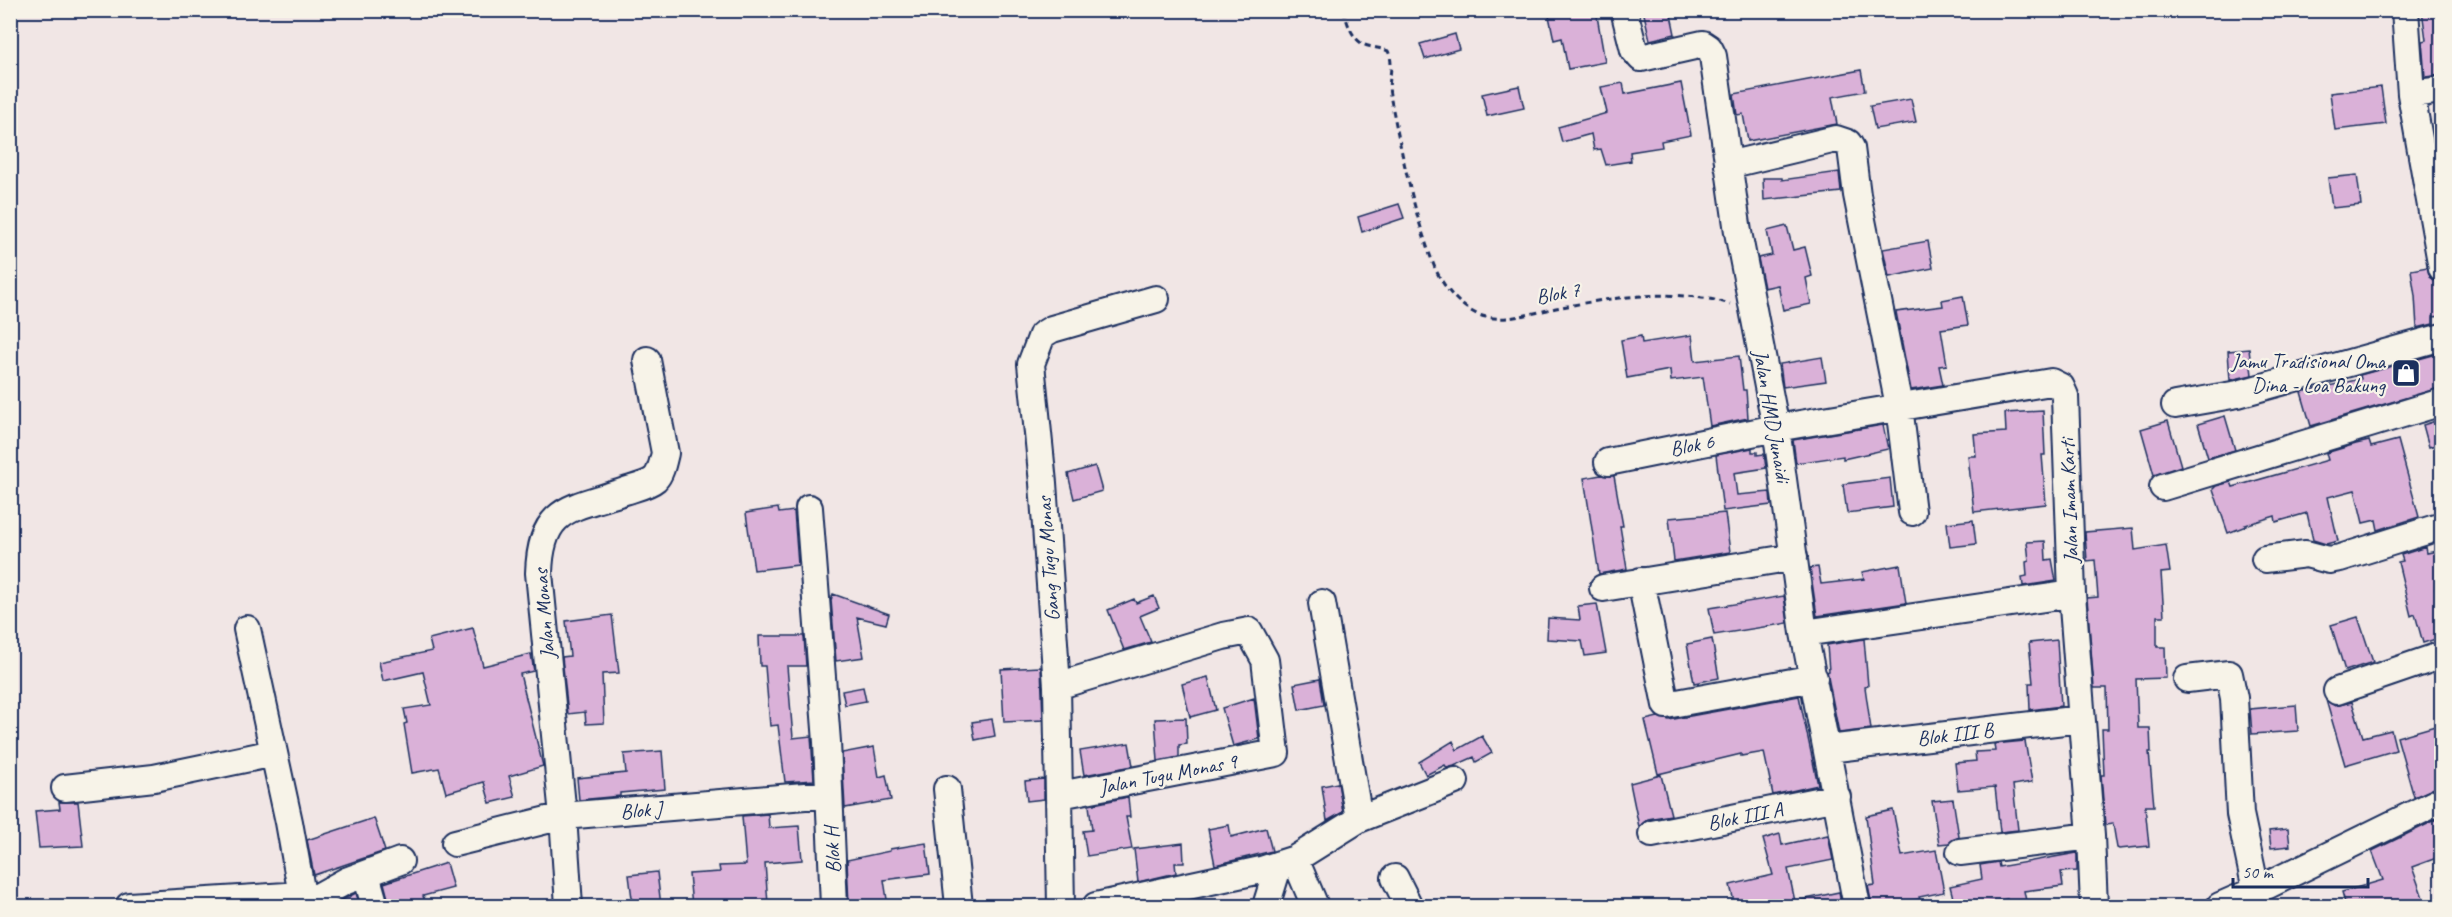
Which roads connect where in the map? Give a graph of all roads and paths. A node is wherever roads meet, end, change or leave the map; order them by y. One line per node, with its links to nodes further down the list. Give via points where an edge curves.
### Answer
1 (1344, 10): 9 (path, Blok 7, via 1347,26 1357,39 1388,51 1392,58 1389,88 1420,223 1433,263 1449,291 1474,314 1519,316 1600,300 1690,296)
2 (1624, 10): 6 (street, Jalan HMD Junaidi, via 1634,50 1641,58 1703,44 1710,48)
3 (2404, 10): 5 (street)
4 (2442, 90): 5 (street)
5 (2411, 94): 7 (street)
6 (1728, 165): 9 (street, Jalan HMD Junaidi); 14 (street, via 1836,139 1848,143)
7 (2441, 264)
8 (1156, 299): 32 (street, Gang Tugu Monas, via 1052,328 1037,343 1031,364)
9 (1754, 311): 15 (street, Jalan HMD Junaidi)
10 (2442, 338): 13 (street, via 2238,394)
11 (647, 360): 44 (street, Jalan Monas, via 665,453 662,467 655,479 565,510 545,534 540,554)
12 (2442, 402): 17 (street)
13 (2175, 405)
14 (1899, 406): 15 (street, Jalan Imam Karti); 19 (street); 25 (street, Jalan Imam Karti, via 2051,381 2061,387 2065,396)
15 (1776, 428): 16 (street, Blok 6); 21 (street, Jalan HMD Junaidi)
16 (1608, 462)
17 (2163, 487)
18 (809, 508): 40 (street, Blok H)
19 (1912, 512)
20 (2442, 525): 22 (street, via 2340,558 2329,560 2306,554)
21 (1794, 557): 23 (street); 28 (street, Jalan HMD Junaidi)
22 (2265, 559)
23 (1641, 581): 24 (street); 30 (street, via 1666,705)
24 (1603, 588)
25 (2072, 594): 28 (street); 34 (street, Jalan Imam Karti)
26 (1322, 603): 45 (street)
27 (247, 629): 36 (street)
28 (1804, 633): 30 (street, Jalan HMD Junaidi)
29 (2442, 655): 33 (street)
30 (1814, 678): 35 (street, Jalan HMD Junaidi)
31 (2187, 679): 53 (street, via 2229,674 2234,698 2240,814)
32 (1057, 686): 41 (street, Gang Tugu Monas); 41 (street, Jalan Tugu Monas 9, via 1249,631 1266,660 1276,753)
33 (2337, 691)
34 (2081, 719): 35 (street, Blok III B); 47 (street, Jalan Imam Karti)
35 (1828, 749): 42 (street, Jalan HMD Junaidi)
36 (274, 753): 38 (street, via 154,778); 54 (street)
37 (1455, 781): 45 (street)
38 (65, 788)
39 (947, 789): 58 (street)
40 (829, 794): 44 (street, Blok J); 57 (street, Blok H)
41 (1060, 795): 59 (street, Gang Tugu Monas)
42 (1837, 797): 46 (street, Blok III A); 64 (street, Jalan HMD Junaidi)
43 (2442, 800): 53 (street)
44 (563, 816): 48 (street, Blok J); 56 (street, Jalan Monas)
45 (1359, 819): 51 (street)
46 (1652, 834)
47 (2091, 836): 49 (street); 65 (street, Jalan Imam Karti)
48 (455, 843)
49 (1960, 852)
50 (400, 861): 54 (street)
51 (1287, 862): 60 (street); 61 (street); 62 (street)
52 (1395, 878): 63 (street)
53 (2256, 890): 66 (street)
54 (302, 900): 55 (street)
55 (129, 906)
56 (569, 906)
57 (834, 906)
58 (958, 906)
59 (1061, 906)
60 (1096, 906)
61 (1266, 906)
62 (1315, 906)
63 (1409, 906)
64 (1857, 906)
65 (2094, 906)
66 (2220, 906)

